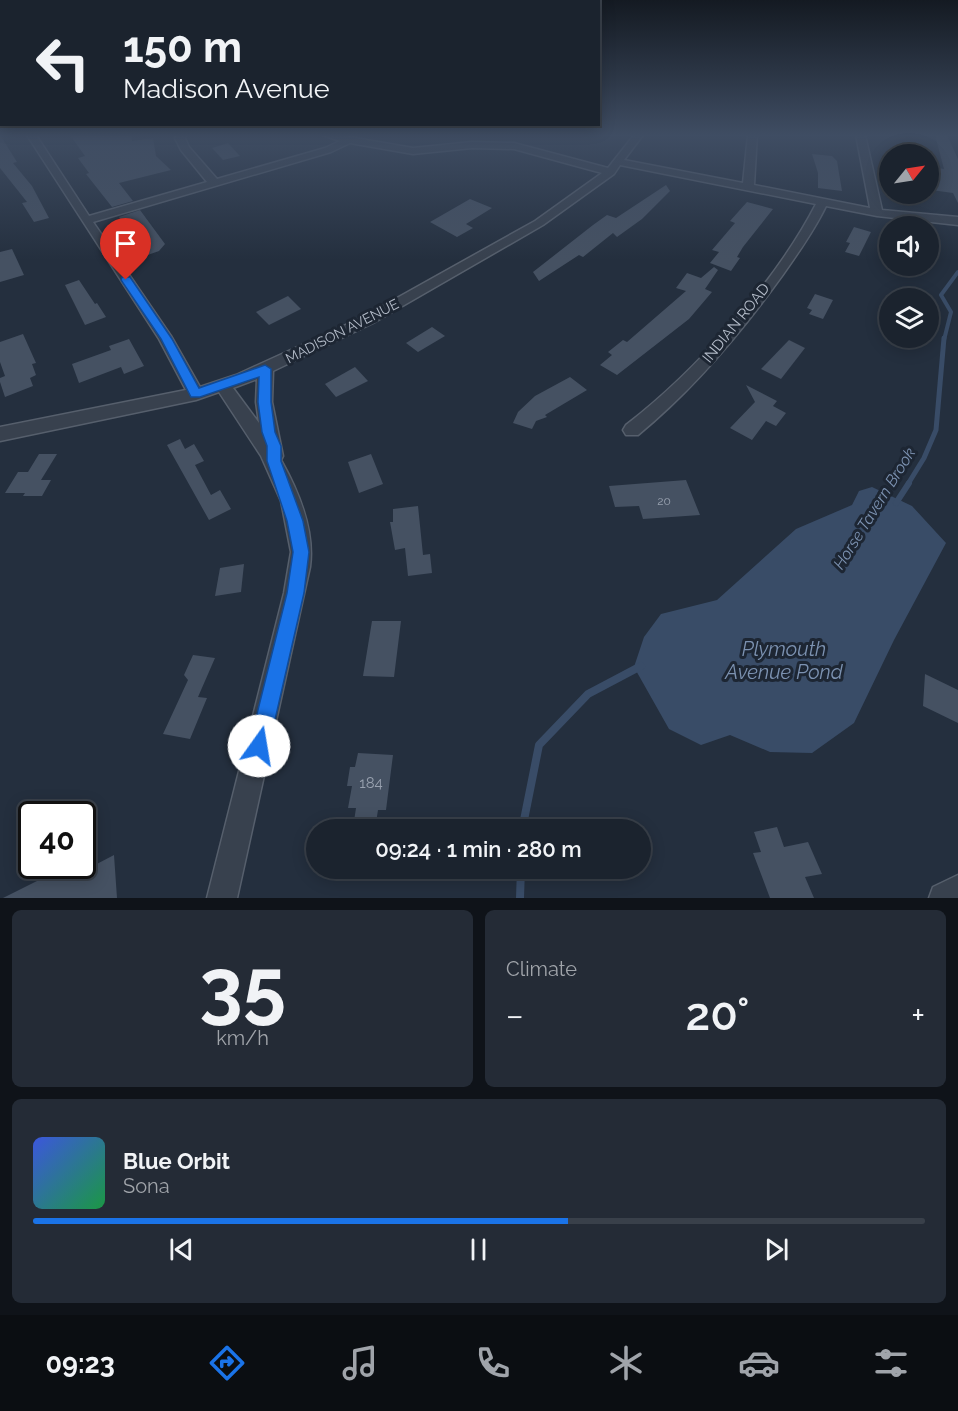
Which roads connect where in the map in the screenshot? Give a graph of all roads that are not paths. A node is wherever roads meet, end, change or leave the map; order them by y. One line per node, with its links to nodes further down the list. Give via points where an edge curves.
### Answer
1 (59, 177): 12 (street)
2 (209, 177): 8 (street)
3 (235, 177): 8 (street)
4 (601, 177): 14 (street, MADISON AVENUE, via 539,223 368,320)
5 (680, 177): 9 (street)
6 (749, 177): 9 (street)
7 (870, 177): 11 (street)
8 (214, 183): 12 (street)
9 (748, 187): 10 (street)
10 (823, 202): 11 (street); 17 (street, INDIAN ROAD, via 812,225 728,339 661,408)
11 (877, 213): 13 (street)
12 (86, 220): 16 (street, via 166,339)
13 (958, 221)
14 (265, 369): 15 (street, MADISON AVENUE); 19 (street, via 264,402)
15 (224, 385): 16 (street, MADISON AVENUE); 19 (street, via 232,403)
16 (196, 394): 18 (street, MADISON AVENUE)
17 (632, 430)
18 (0, 434)
19 (274, 461): 21 (street, via 295,521 301,552 295,593)
20 (958, 890): 22 (street)
21 (222, 898)
22 (944, 898)

